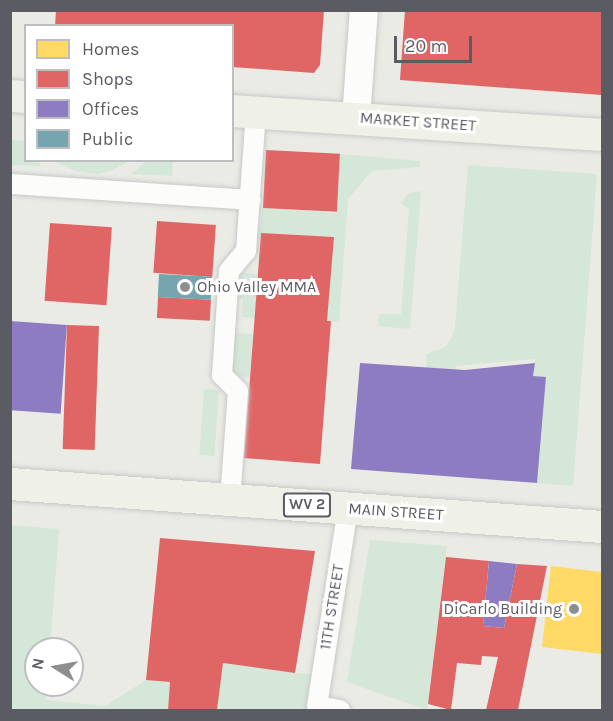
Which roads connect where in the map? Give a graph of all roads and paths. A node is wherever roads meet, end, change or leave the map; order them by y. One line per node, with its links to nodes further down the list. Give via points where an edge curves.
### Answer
1 (364, 10): 3 (street)
2 (244, 112): 3 (main road, MARKET STREET); 6 (street)
3 (356, 118): 4 (main road, MARKET STREET)
4 (603, 135)
5 (10, 184): 6 (street)
6 (250, 200): 8 (street, via 246,251 229,271 222,375 238,391)
7 (10, 484): 8 (main road, MAIN STREET / WV 2)
8 (230, 500): 9 (main road, MAIN STREET / WV 2)
9 (348, 508): 10 (main road, MAIN STREET / WV 2); 11 (street, 11TH STREET, via 317,706)
10 (603, 527)
11 (340, 711)

